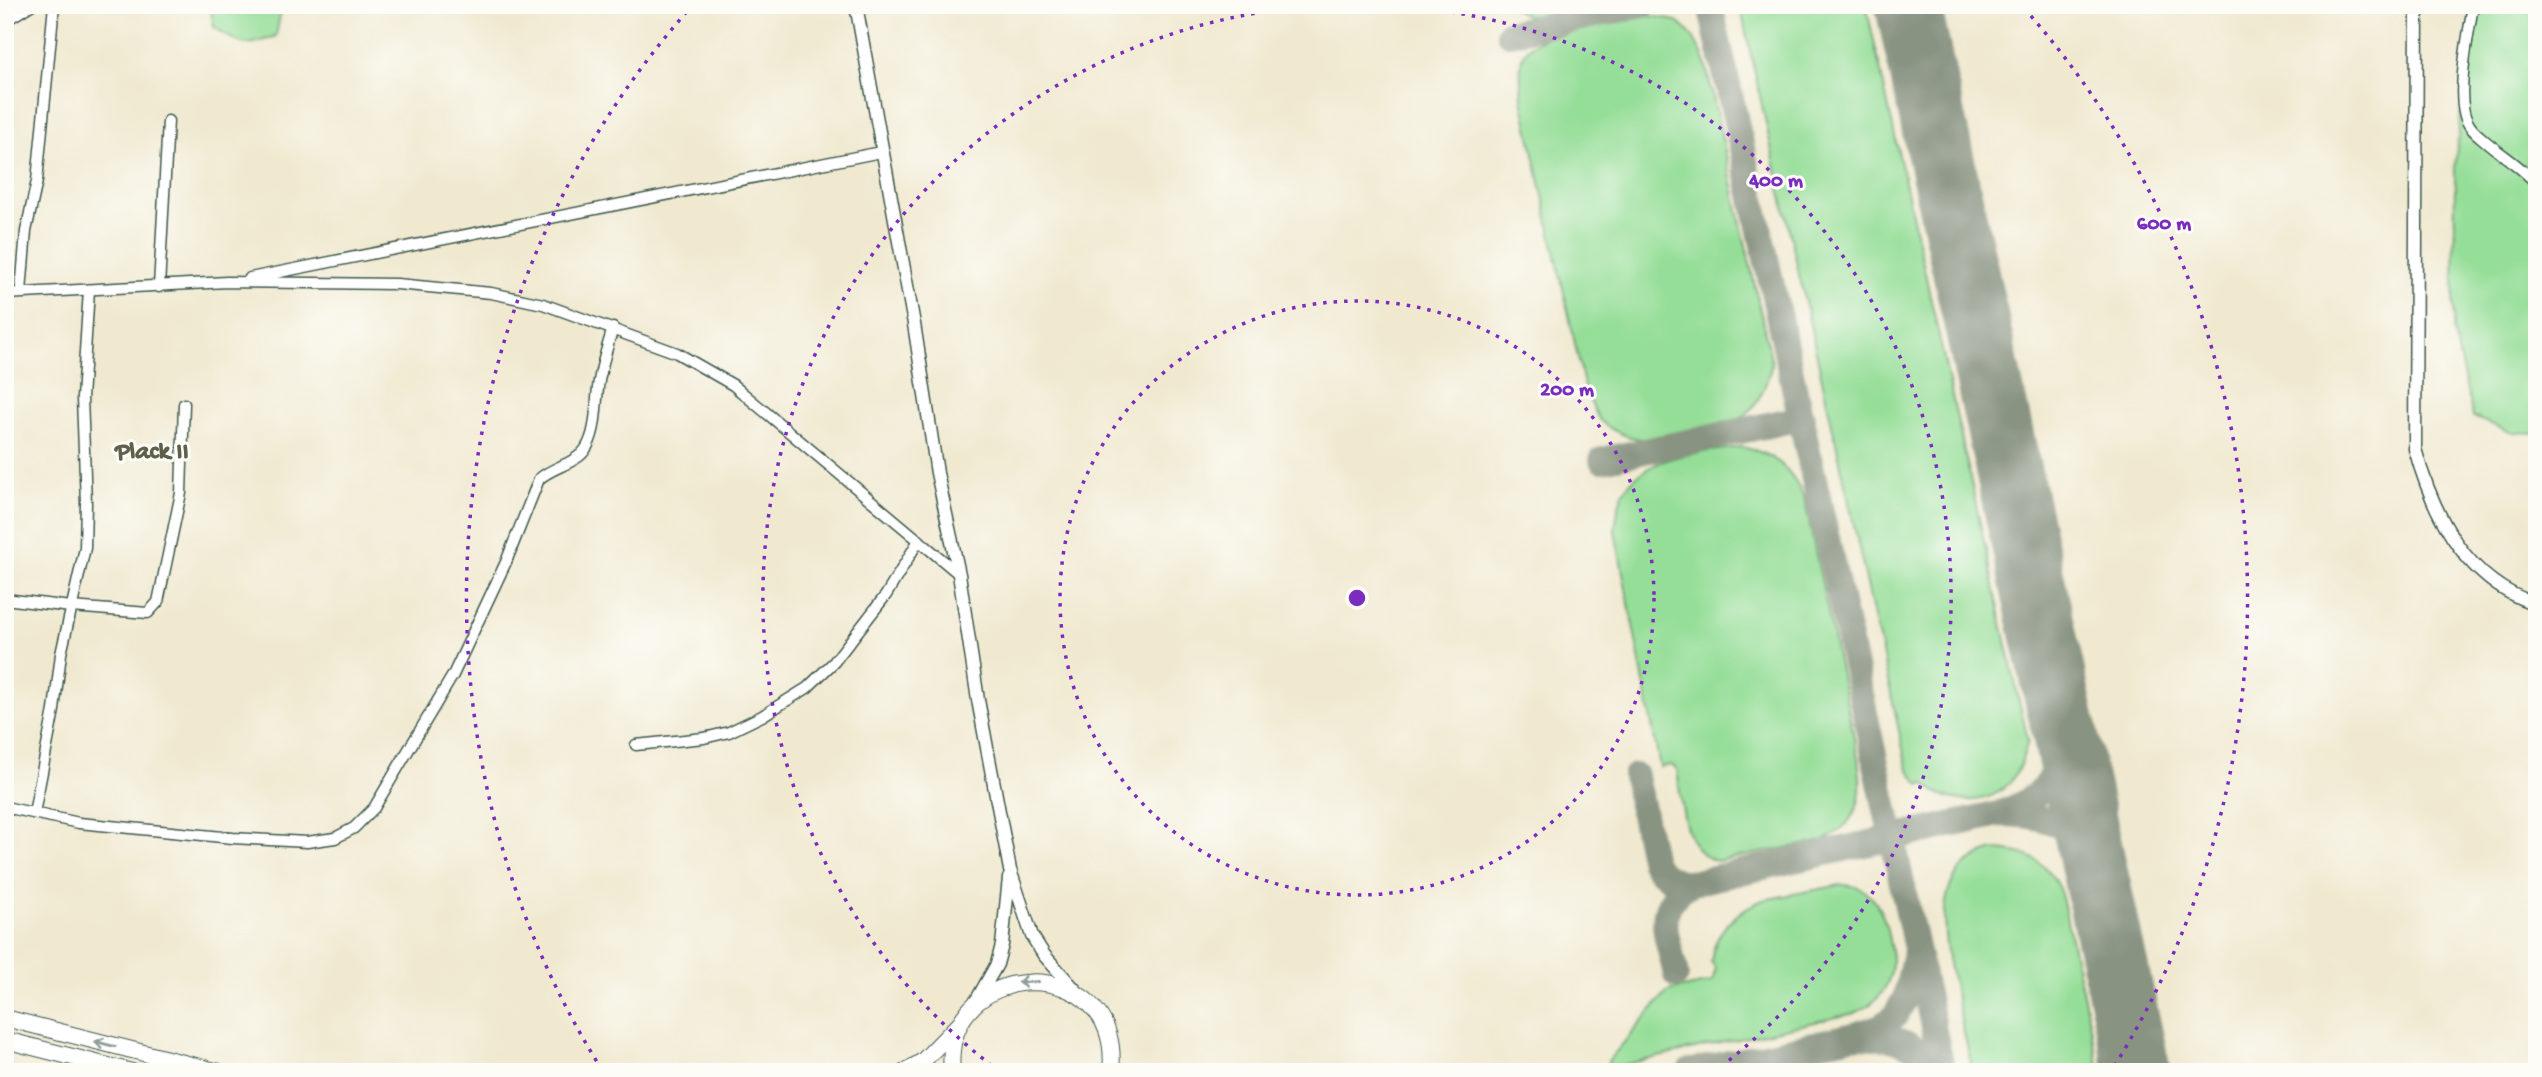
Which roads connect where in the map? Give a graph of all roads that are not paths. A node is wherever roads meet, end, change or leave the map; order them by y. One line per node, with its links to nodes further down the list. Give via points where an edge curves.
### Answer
1 (31, 5): 6 (street)
2 (54, 5): 13 (street)
3 (856, 5): 8 (street)
4 (2417, 5): 20 (street, via 2415,449 2426,487 2454,543 2500,586)
5 (2473, 5): 9 (street, via 2463,76 2463,110 2468,124)
6 (5, 21)
7 (168, 121): 11 (street)
8 (881, 152): 10 (street); 18 (street)
9 (2537, 184)
10 (227, 282): 11 (street); 15 (street, via 397,284 491,293 543,304)
11 (159, 287): 12 (street)
12 (89, 290): 13 (street); 21 (street, via 82,398 85,548)
13 (21, 292): 14 (street)
14 (5, 293)
15 (613, 328): 17 (street, via 677,353 733,385); 24 (street, via 599,378 594,429 584,451 539,479 453,675 374,808 354,828 335,838 282,841 118,828)
16 (184, 404): 21 (street, via 181,493 158,602 148,613)
17 (919, 540): 18 (street); 22 (street, via 879,603 834,662 807,688 729,732)
18 (959, 574): 25 (street)
19 (5, 598): 21 (street)
20 (2537, 604)
21 (71, 607): 24 (street)
22 (636, 745)
23 (5, 807): 24 (street)
24 (34, 813)
25 (1010, 870): 26 (street, via 1032,936); 27 (street, via 997,964)
26 (1081, 997): 27 (main road, one-way to 27, via 1043,981 1016,982); 35 (main road, via 1095,1011 1110,1040)
27 (974, 1005): 29 (main road)
28 (5, 1017): 32 (main road, one-way to 28)
29 (964, 1018): 33 (main road, via 937,1049); 34 (main road, via 955,1038)
30 (5, 1040): 31 (main road)
31 (132, 1072)
32 (219, 1072)
33 (905, 1072)
34 (951, 1072)
35 (1111, 1072)

